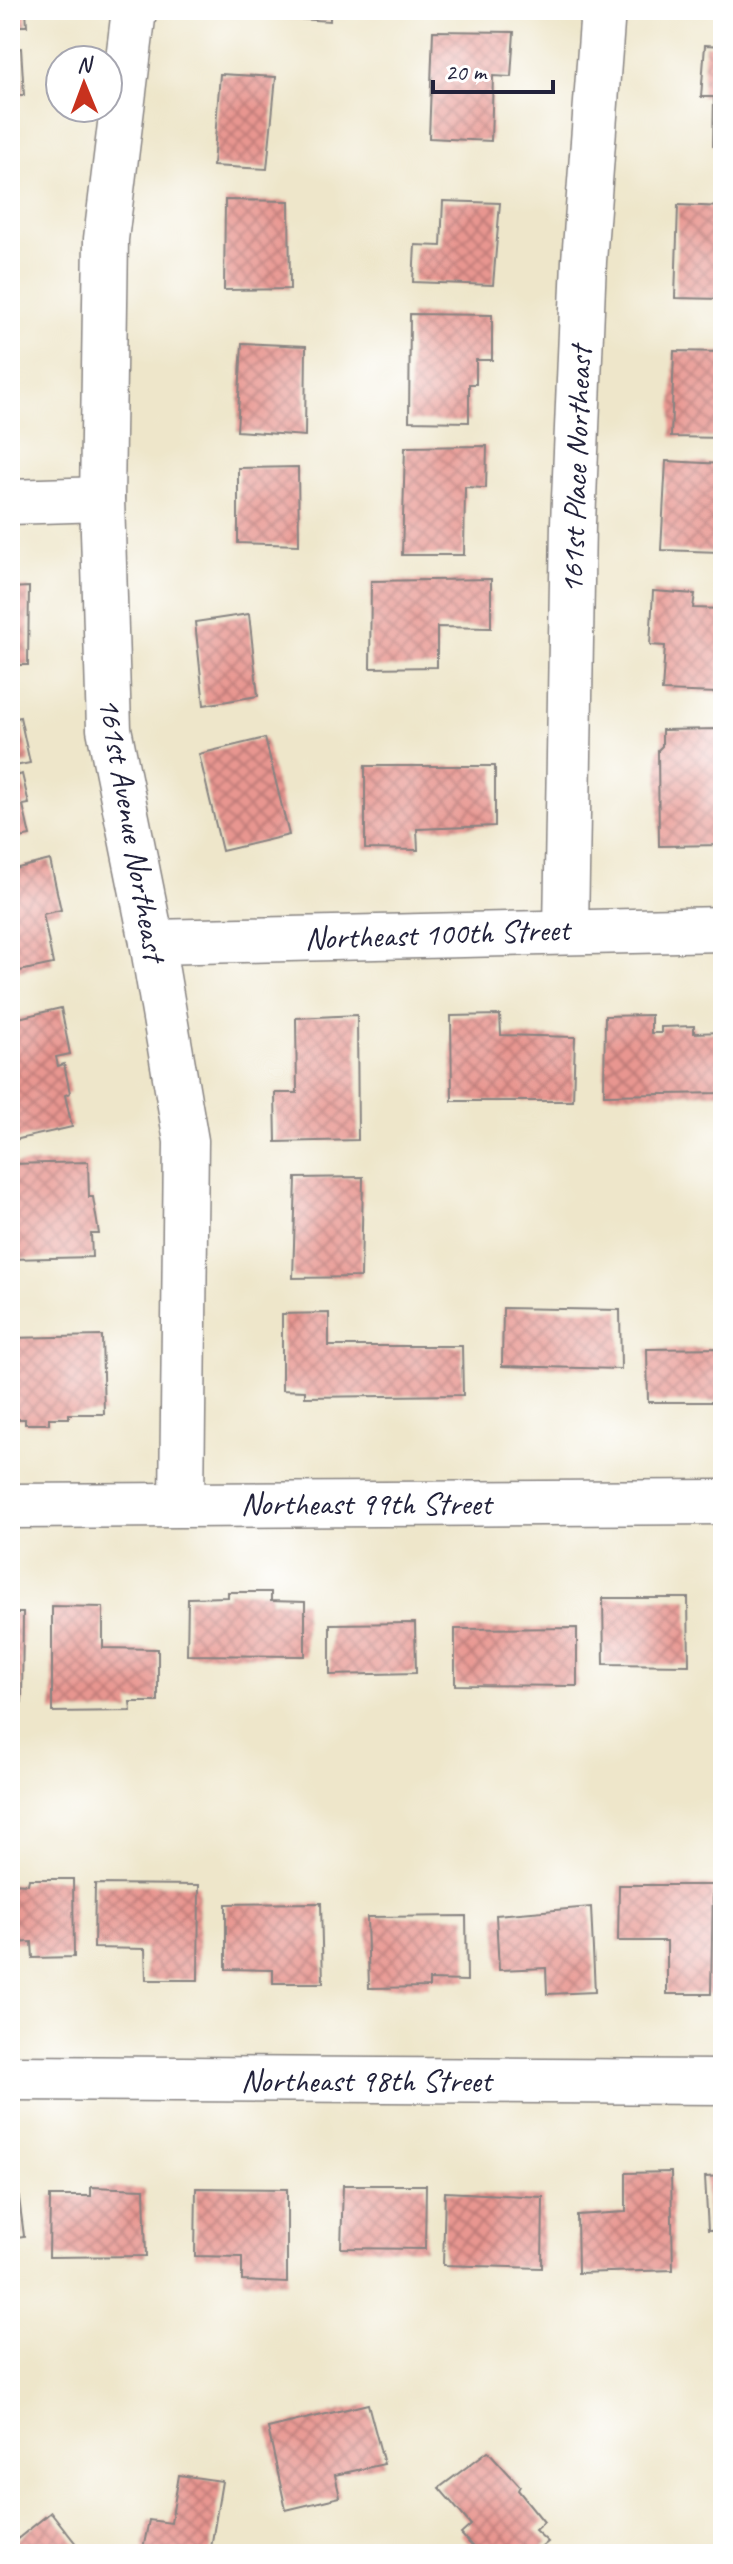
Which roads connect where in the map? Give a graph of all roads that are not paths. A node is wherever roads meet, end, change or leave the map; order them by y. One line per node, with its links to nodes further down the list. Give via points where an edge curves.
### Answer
1 (134, 10): 3 (street, 161st Avenue Northeast, via 106,239)
2 (603, 10): 6 (street, 161st Place Northeast, via 583,276 573,523)
3 (102, 499): 4 (street); 7 (street, 161st Avenue Northeast, via 109,729)
4 (10, 502)
5 (723, 929): 6 (street, Northeast 100th Street)
6 (566, 930): 7 (street, Northeast 100th Street)
7 (152, 942): 9 (street, 161st Avenue Northeast, via 186,1141)
8 (723, 1502): 9 (street, Northeast 99th Street)
9 (182, 1504): 10 (street, Northeast 99th Street)
10 (10, 1506)
11 (10, 2078): 12 (street, Northeast 98th Street)
12 (723, 2082)

